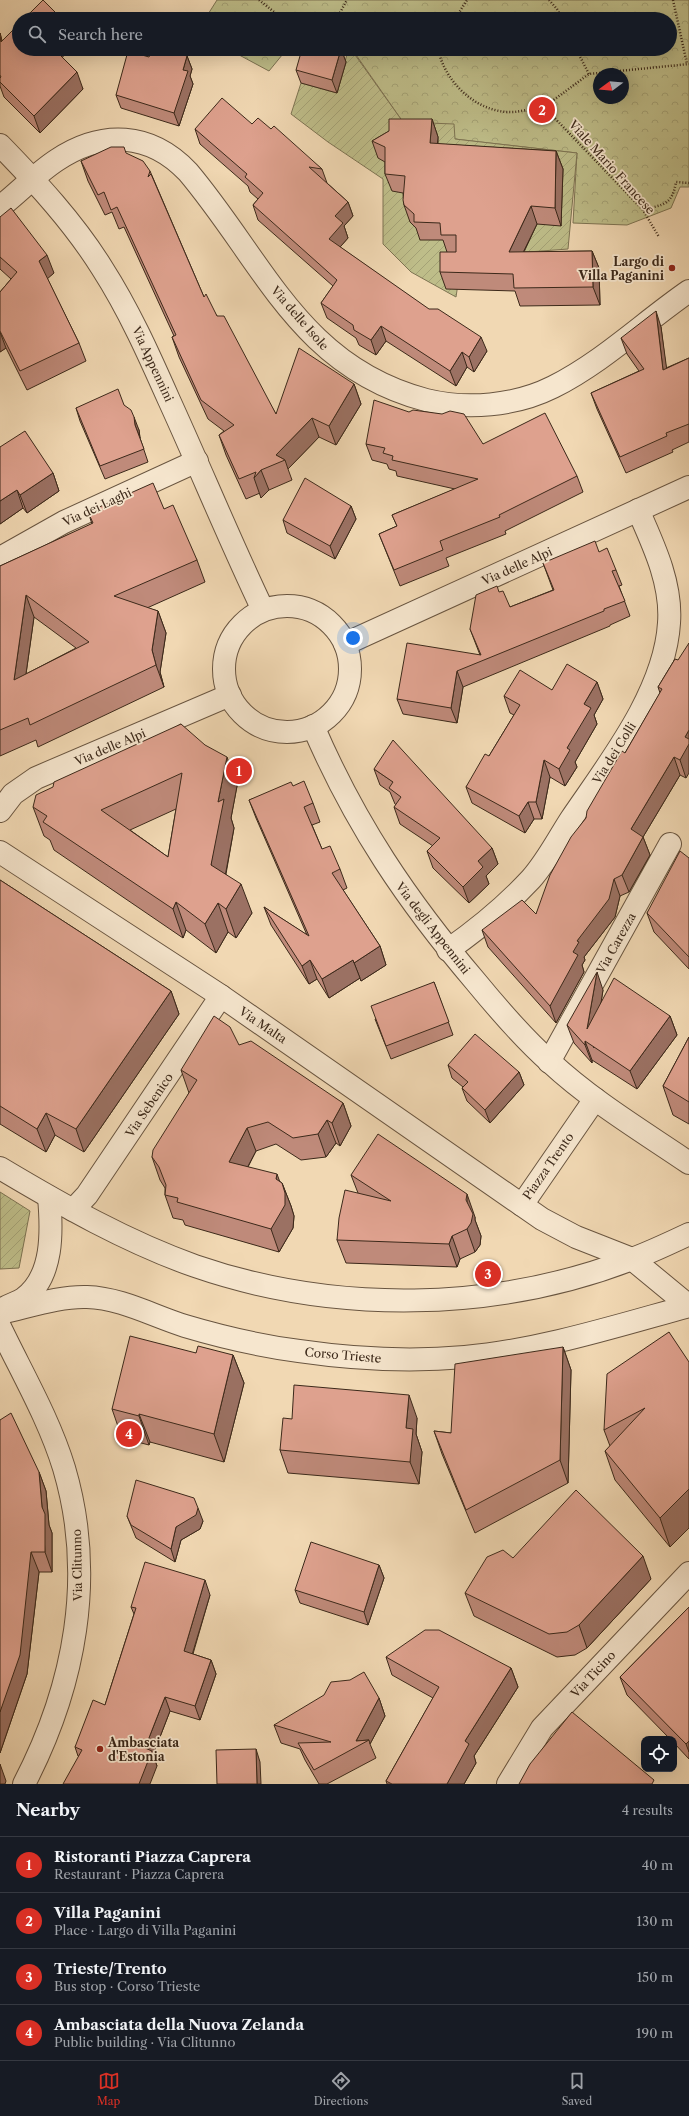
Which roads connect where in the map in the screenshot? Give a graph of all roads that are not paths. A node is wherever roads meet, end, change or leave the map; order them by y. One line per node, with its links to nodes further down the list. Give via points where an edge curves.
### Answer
1 (0, 145): 2 (street, Via Appennini)
2 (34, 180): 3 (street, Via delle Isole); 4 (street, Via delle Isole, via 56,161 83,146 112,139 152,145 188,172 288,307 321,344 341,361 384,385 439,403 495,404 541,392 583,370); 5 (street, Via Appennini, via 80,236 119,295 144,343)
3 (0, 207)
4 (689, 292)
5 (197, 461): 8 (street, Via dei Laghi, via 64,522); 9 (street, Via Appennini)
6 (689, 487): 7 (street, Via delle Alpi)
7 (638, 510): 10 (street, Via delle Alpi); 16 (street, Via dei Colli, via 660,563 668,597 670,621 667,645 656,680 607,767 536,873 505,906)
8 (0, 558)
9 (263, 610): 10 (street, via 282,606 301,607 333,626); 11 (street, via 246,620 233,636 225,655 224,675)
10 (345, 644): 12 (street, via 350,663 349,682 342,700 329,716)
11 (230, 695): 12 (street, via 243,715 258,725 276,731 295,732); 13 (street, Via delle Alpi, via 36,778 13,794)
12 (313, 726): 16 (street, Via degli Appennini, via 346,796 379,855)
13 (0, 811)
14 (670, 844): 18 (street, Via Carezza)
15 (0, 852): 17 (street, Via Malta)
16 (448, 950): 18 (street, Via degli Appennini)
17 (221, 996): 23 (street, Via Malta); 24 (street, Via Sebenico, via 90,1191)
18 (549, 1062): 19 (street, Via degli Appennini)
19 (594, 1099): 20 (street); 23 (street, Piazza Trento)
20 (689, 1163)
21 (0, 1168): 22 (street)
22 (48, 1197): 24 (street); 28 (street, via 52,1239 47,1261 31,1292)
23 (522, 1205): 26 (street, Piazza Trento, via 559,1229)
24 (73, 1210): 26 (street, via 139,1243 194,1266 286,1289 350,1298 421,1300 497,1294 541,1286)
25 (689, 1234): 26 (street)
26 (632, 1259): 27 (street, Piazza Trento)
27 (689, 1306): 28 (street, Corso Trieste, via 534,1346 466,1357 425,1360 323,1354 270,1346 184,1325 100,1298 72,1298)
28 (0, 1312)
29 (0, 1327): 31 (street, Via Clitunno, via 45,1420 61,1460 72,1502 78,1547 77,1622 70,1662 54,1718)
30 (689, 1573): 32 (street, Via Ticino, via 542,1728)
31 (24, 1784)
32 (508, 1784)

